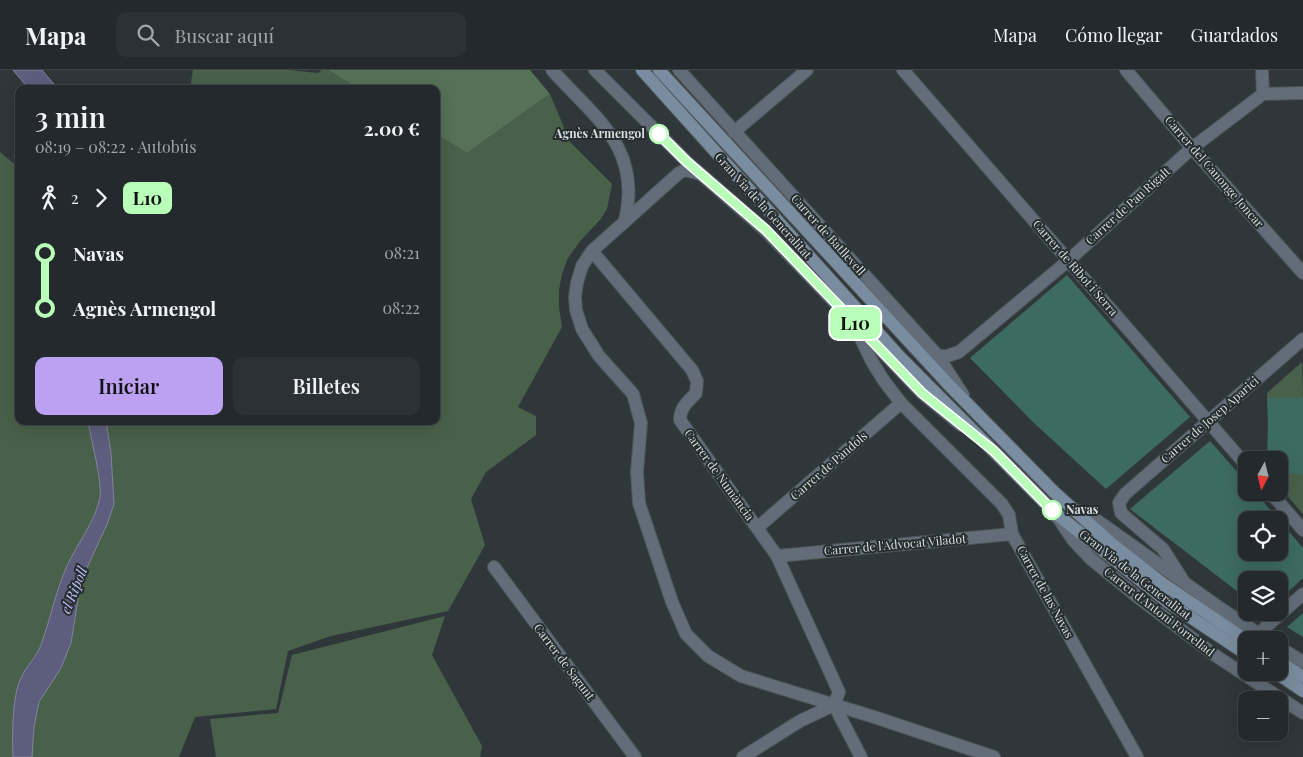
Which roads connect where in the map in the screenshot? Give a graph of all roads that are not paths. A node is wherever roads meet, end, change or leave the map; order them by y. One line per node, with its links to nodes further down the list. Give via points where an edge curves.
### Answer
1 (552, 70): 15 (street, via 618,144 628,185 629,204)
2 (595, 70): 14 (street)
3 (642, 70): 25 (street, Gran Via de la Generalitat, via 900,356)
4 (659, 70): 23 (street, Gran Via de la Generalitat)
5 (679, 70): 12 (street, Carrer de Batllevell)
6 (807, 70): 12 (street)
7 (903, 70): 17 (street, Carrer de Ribot i Serra)
8 (1126, 70): 13 (street, Carrer del Canonge Joncar)
9 (1262, 70): 11 (street)
10 (1303, 93): 11 (street)
11 (1262, 94): 13 (street, Carrer de Pau Rigalt)
12 (734, 132): 21 (street, Carrer de Batllevell)
13 (1192, 148): 17 (street, Carrer de Pau Rigalt); 18 (street, Carrer del Canonge Joncar)
14 (700, 174): 15 (street, via 682,171); 19 (street, via 766,230)
15 (625, 220): 16 (street)
16 (592, 251): 30 (street, Carrer de Numància, via 692,370 697,381 696,394 683,406 680,420); 47 (street, via 582,266 577,283 576,310 582,329 599,356 633,394 641,423 637,472 639,503 686,634 708,656 741,676)
17 (1068, 260): 21 (street, Carrer de Pau Rigalt, via 959,352); 24 (street, Carrer de Ribot i Serra)
18 (1303, 273)
19 (851, 319): 22 (street, Carrer de las Navas, via 871,360); 25 (street, via 922,393)
20 (1303, 340): 24 (street, Carrer de Josep Aparici)
21 (938, 356): 23 (street, Carrer de Batllevell)
22 (901, 403): 30 (street, Carrer de Pàndols); 32 (street, Carrer de las Navas, via 1002,504 1009,515)
23 (969, 406): 28 (street, Gran Via de la Generalitat)
24 (1208, 421): 26 (street, Carrer de Ribot i Serra); 35 (street, Carrer de Josep Aparici, via 1125,494 1119,503 1121,514 1163,549)
25 (994, 451): 29 (street, Gran Via de la Generalitat)
26 (1238, 456)
27 (1278, 501): 31 (street)
28 (1071, 508): 35 (street, via 1089,515); 39 (street, Gran Via de la Generalitat, via 1162,583)
29 (1054, 512): 40 (street, Gran Via de la Generalitat, via 1169,603); 48 (street, Carrer d'Antoni Forrellad, via 1091,559 1139,598 1216,656)
30 (757, 528): 33 (street, Carrer de Numància)
31 (1303, 530)
32 (1012, 534): 33 (street, Carrer de l'Advocat Viladot); 53 (street, Carrer de las Navas)
33 (778, 556): 47 (street, Carrer de Numància, via 839,692)
34 (494, 567): 49 (street, Carrer de Sagunt)
35 (1184, 582): 37 (street)
36 (1303, 594): 38 (street)
37 (1254, 631)
38 (1269, 631)
39 (1238, 635)
40 (1238, 649)
41 (1288, 653): 42 (street)
42 (1303, 662)
43 (1288, 667): 44 (street)
44 (1303, 677)
45 (1288, 681): 46 (street)
46 (1303, 691)
47 (834, 704): 50 (street); 51 (street); 52 (street)
48 (1303, 714)
49 (635, 757)
50 (743, 757)
51 (861, 757)
52 (994, 757)
53 (1136, 757)

